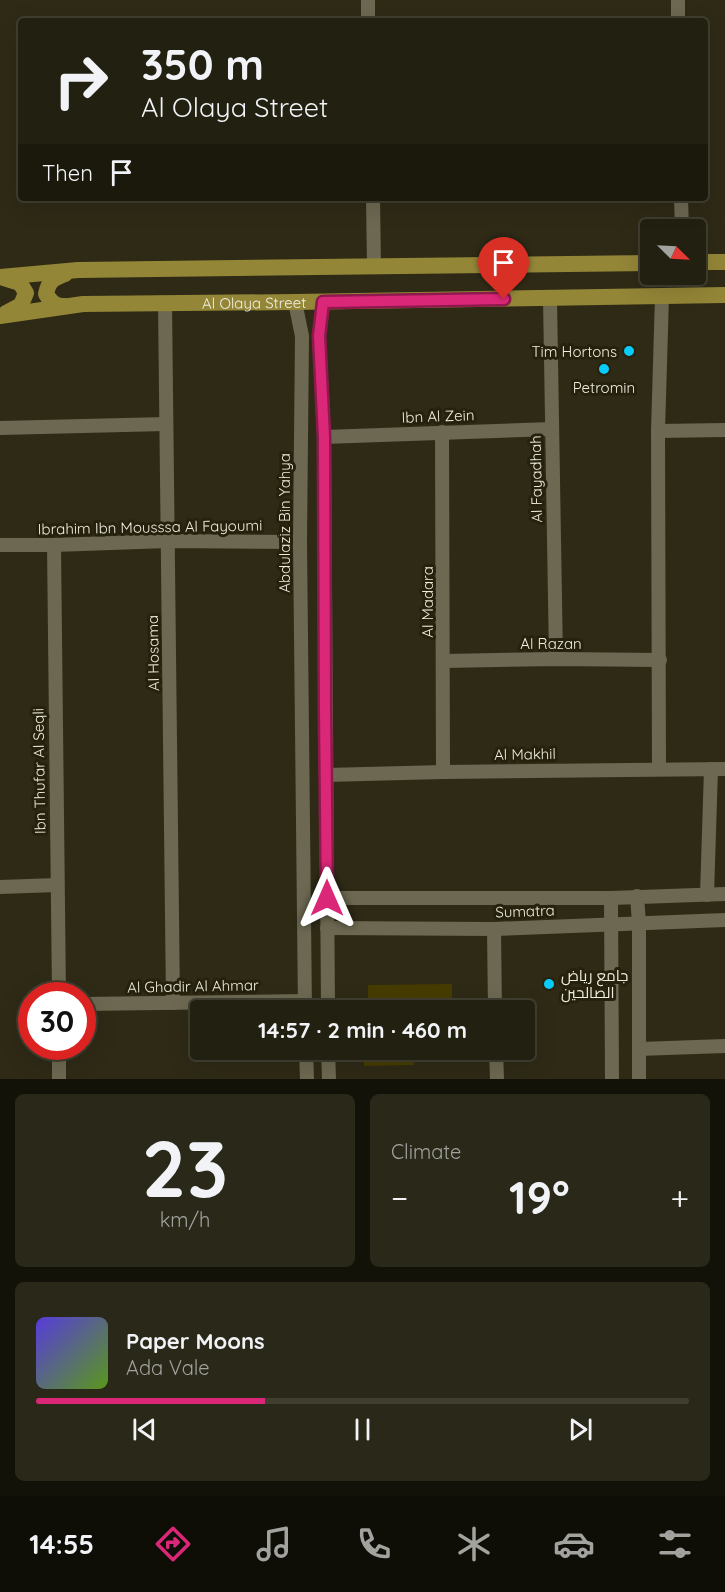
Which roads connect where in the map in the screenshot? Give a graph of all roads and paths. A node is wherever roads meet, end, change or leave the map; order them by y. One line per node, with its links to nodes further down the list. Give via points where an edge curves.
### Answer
1 (368, 0): 3 (street)
2 (678, 0): 4 (street)
3 (368, 18)
4 (678, 18)
5 (373, 201): 11 (street)
6 (681, 201): 7 (street)
7 (682, 219)
8 (706, 262): 9 (main road)
9 (725, 262)
10 (640, 263): 11 (main road)
11 (374, 267): 12 (main road)
12 (78, 270): 13 (main road); 20 (main road, via 54,278 46,294 59,306)
13 (0, 277): 21 (main road, via 20,283 26,292 21,305)
14 (725, 295): 15 (main road, Al Olaya Street)
15 (662, 296): 16 (main road, Al Olaya Street); 28 (street)
16 (550, 298): 18 (main road, Al Olaya Street); 26 (street, Al Fayadhah)
17 (295, 302): 18 (main road, Al Olaya Street); 19 (main road, Al Olaya Street); 22 (street, Abdulaziz Bin Yahya)
18 (323, 302): 23 (street)
19 (165, 303): 20 (main road, Al Olaya Street); 24 (street, Al Hosama)
20 (83, 304): 21 (main road, Al Olaya Street)
21 (0, 316)
22 (302, 336): 23 (street); 32 (street, Abdulaziz Bin Yahya)
23 (319, 336): 30 (street)
24 (166, 424): 25 (street); 31 (street, Al Hosama)
25 (0, 428)
26 (552, 429): 29 (street, Ibn Al Zein); 35 (street, Al Fayadhah)
27 (725, 430): 28 (street)
28 (658, 431): 36 (street)
29 (442, 432): 30 (street, Ibn Al Zein); 37 (street, Al Madara)
30 (324, 437): 39 (street)
31 (168, 541): 32 (street, Ibrahim Ibn Mousssa Al Fayoumi); 34 (street, Ibrahim Ibn Mousssa Al Fayoumi); 60 (street, Al Hosama)
32 (300, 542): 38 (street, Abdulaziz Bin Yahya)
33 (0, 545): 34 (street, Ibrahim Ibn Mousssa Al Fayoumi)
34 (54, 545): 44 (street, Ibn Thufar Al Seqli)
35 (556, 659): 36 (street, Al Razan); 37 (street, Al Razan)
36 (660, 660): 40 (street)
37 (443, 661): 42 (street, Al Madara)
38 (302, 709): 39 (street); 57 (street, Abdulaziz Bin Yahya)
39 (325, 710): 43 (street)
40 (659, 769): 41 (street, Al Makhil); 42 (street, Al Makhil)
41 (718, 769): 46 (street)
42 (443, 772): 43 (street, Al Makhil)
43 (326, 775): 49 (street)
44 (57, 885): 45 (street); 56 (street, Ibn Thufar Al Seqli)
45 (0, 887)
46 (707, 894): 47 (street, Sumatra); 48 (street, Sumatra)
47 (725, 894)
48 (637, 896): 50 (street, Sumatra); 52 (street)
49 (327, 898): 50 (street, Sumatra); 54 (street)
50 (611, 898): 53 (street)
51 (725, 920): 52 (street, Sumatra)
52 (639, 923): 53 (street, Sumatra); 64 (street)
53 (611, 924): 55 (street, Sumatra); 73 (street)
54 (327, 928): 55 (street, Sumatra); 58 (street)
55 (494, 929): 59 (street)
56 (59, 982)
57 (305, 1000)
58 (328, 1000)
59 (495, 1000)
60 (173, 1003): 61 (street, Al Ghadir Al Ahmar); 62 (street, Al Ghadir Al Ahmar)
61 (190, 1003)
62 (96, 1004)
63 (725, 1046): 64 (street)
64 (639, 1049): 74 (street)
65 (59, 1060): 69 (street)
66 (306, 1060): 70 (street)
67 (328, 1060): 71 (street)
68 (496, 1060): 72 (street)
69 (59, 1079)
70 (307, 1079)
71 (328, 1079)
72 (497, 1079)
73 (612, 1079)
74 (639, 1079)

